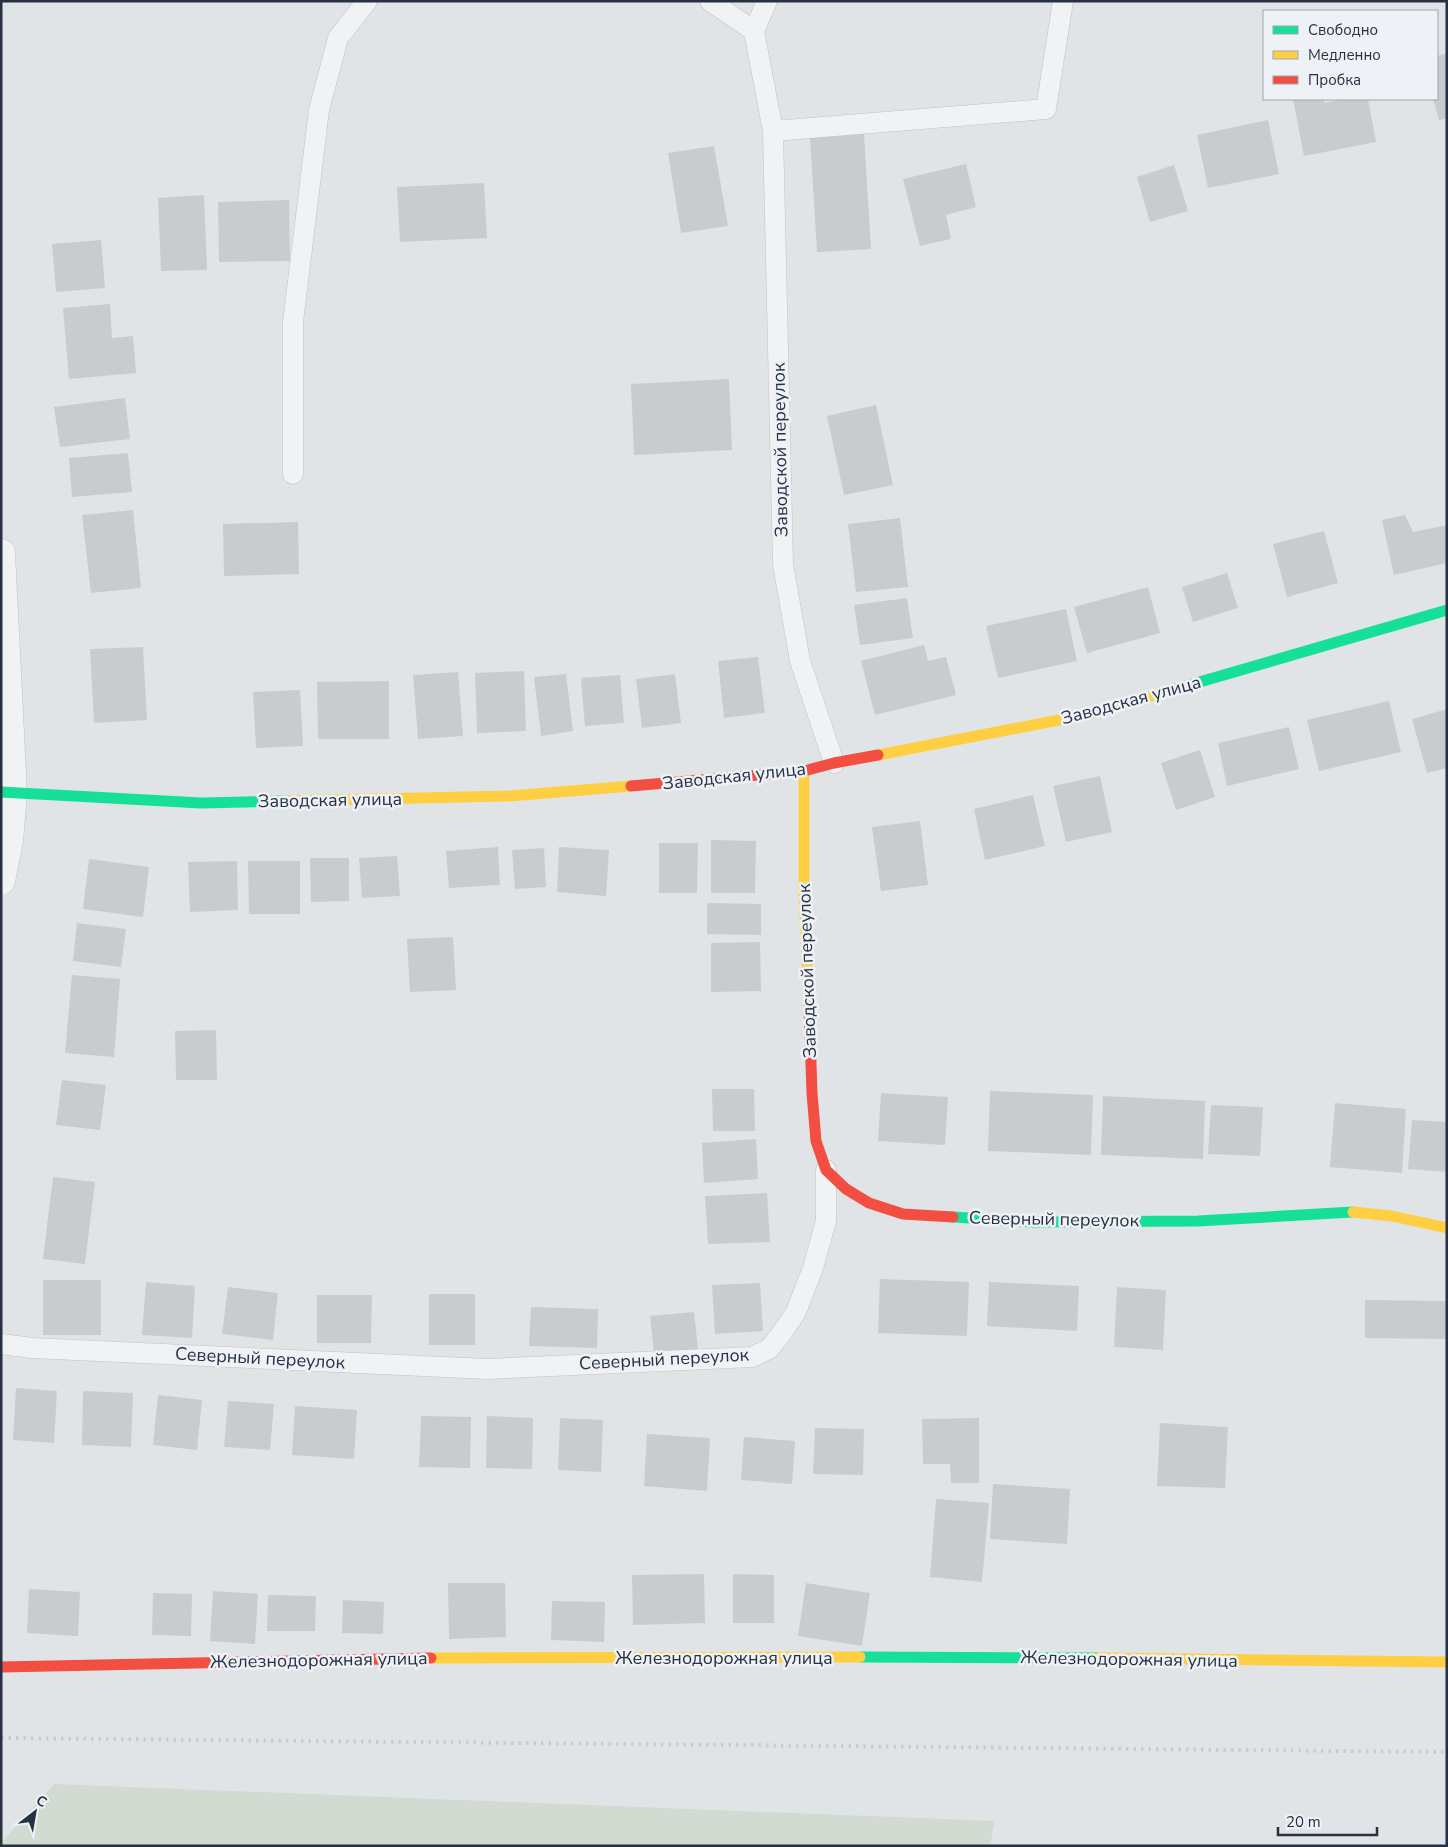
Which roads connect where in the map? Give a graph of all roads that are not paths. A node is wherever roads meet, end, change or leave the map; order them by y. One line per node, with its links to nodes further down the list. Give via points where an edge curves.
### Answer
1 (367, 1): 7 (lane, via 338,38 319,110 293,322)
2 (710, 1): 5 (lane)
3 (766, 1): 5 (lane)
4 (1063, 1): 6 (lane, via 1046,109)
5 (754, 31): 6 (lane, Заводской переулок)
6 (773, 131): 10 (lane, Заводской переулок, via 783,564 800,661)
7 (293, 474)
8 (1, 553): 12 (street)
9 (1447, 610): 10 (street, Заводская улица, via 1090,714)
10 (834, 763): 11 (street, Заводская улица)
11 (804, 771): 12 (street, Заводская улица, via 510,796 201,803); 14 (street, Заводской переулок, via 804,891 812,1093 816,1141)
12 (7, 792): 13 (street, via 9,841)
13 (1, 881)
14 (826, 1170): 15 (street, Северный переулок, via 846,1189 869,1203 903,1214 1034,1222 1198,1221 1354,1212 1392,1216); 16 (lane, Северный переулок, via 826,1221 796,1312 768,1349 752,1357 488,1369)
15 (1447, 1228)
16 (1, 1344)
17 (1447, 1662): 18 (street, Железнодорожная улица, via 420,1658)
18 (1, 1667)

